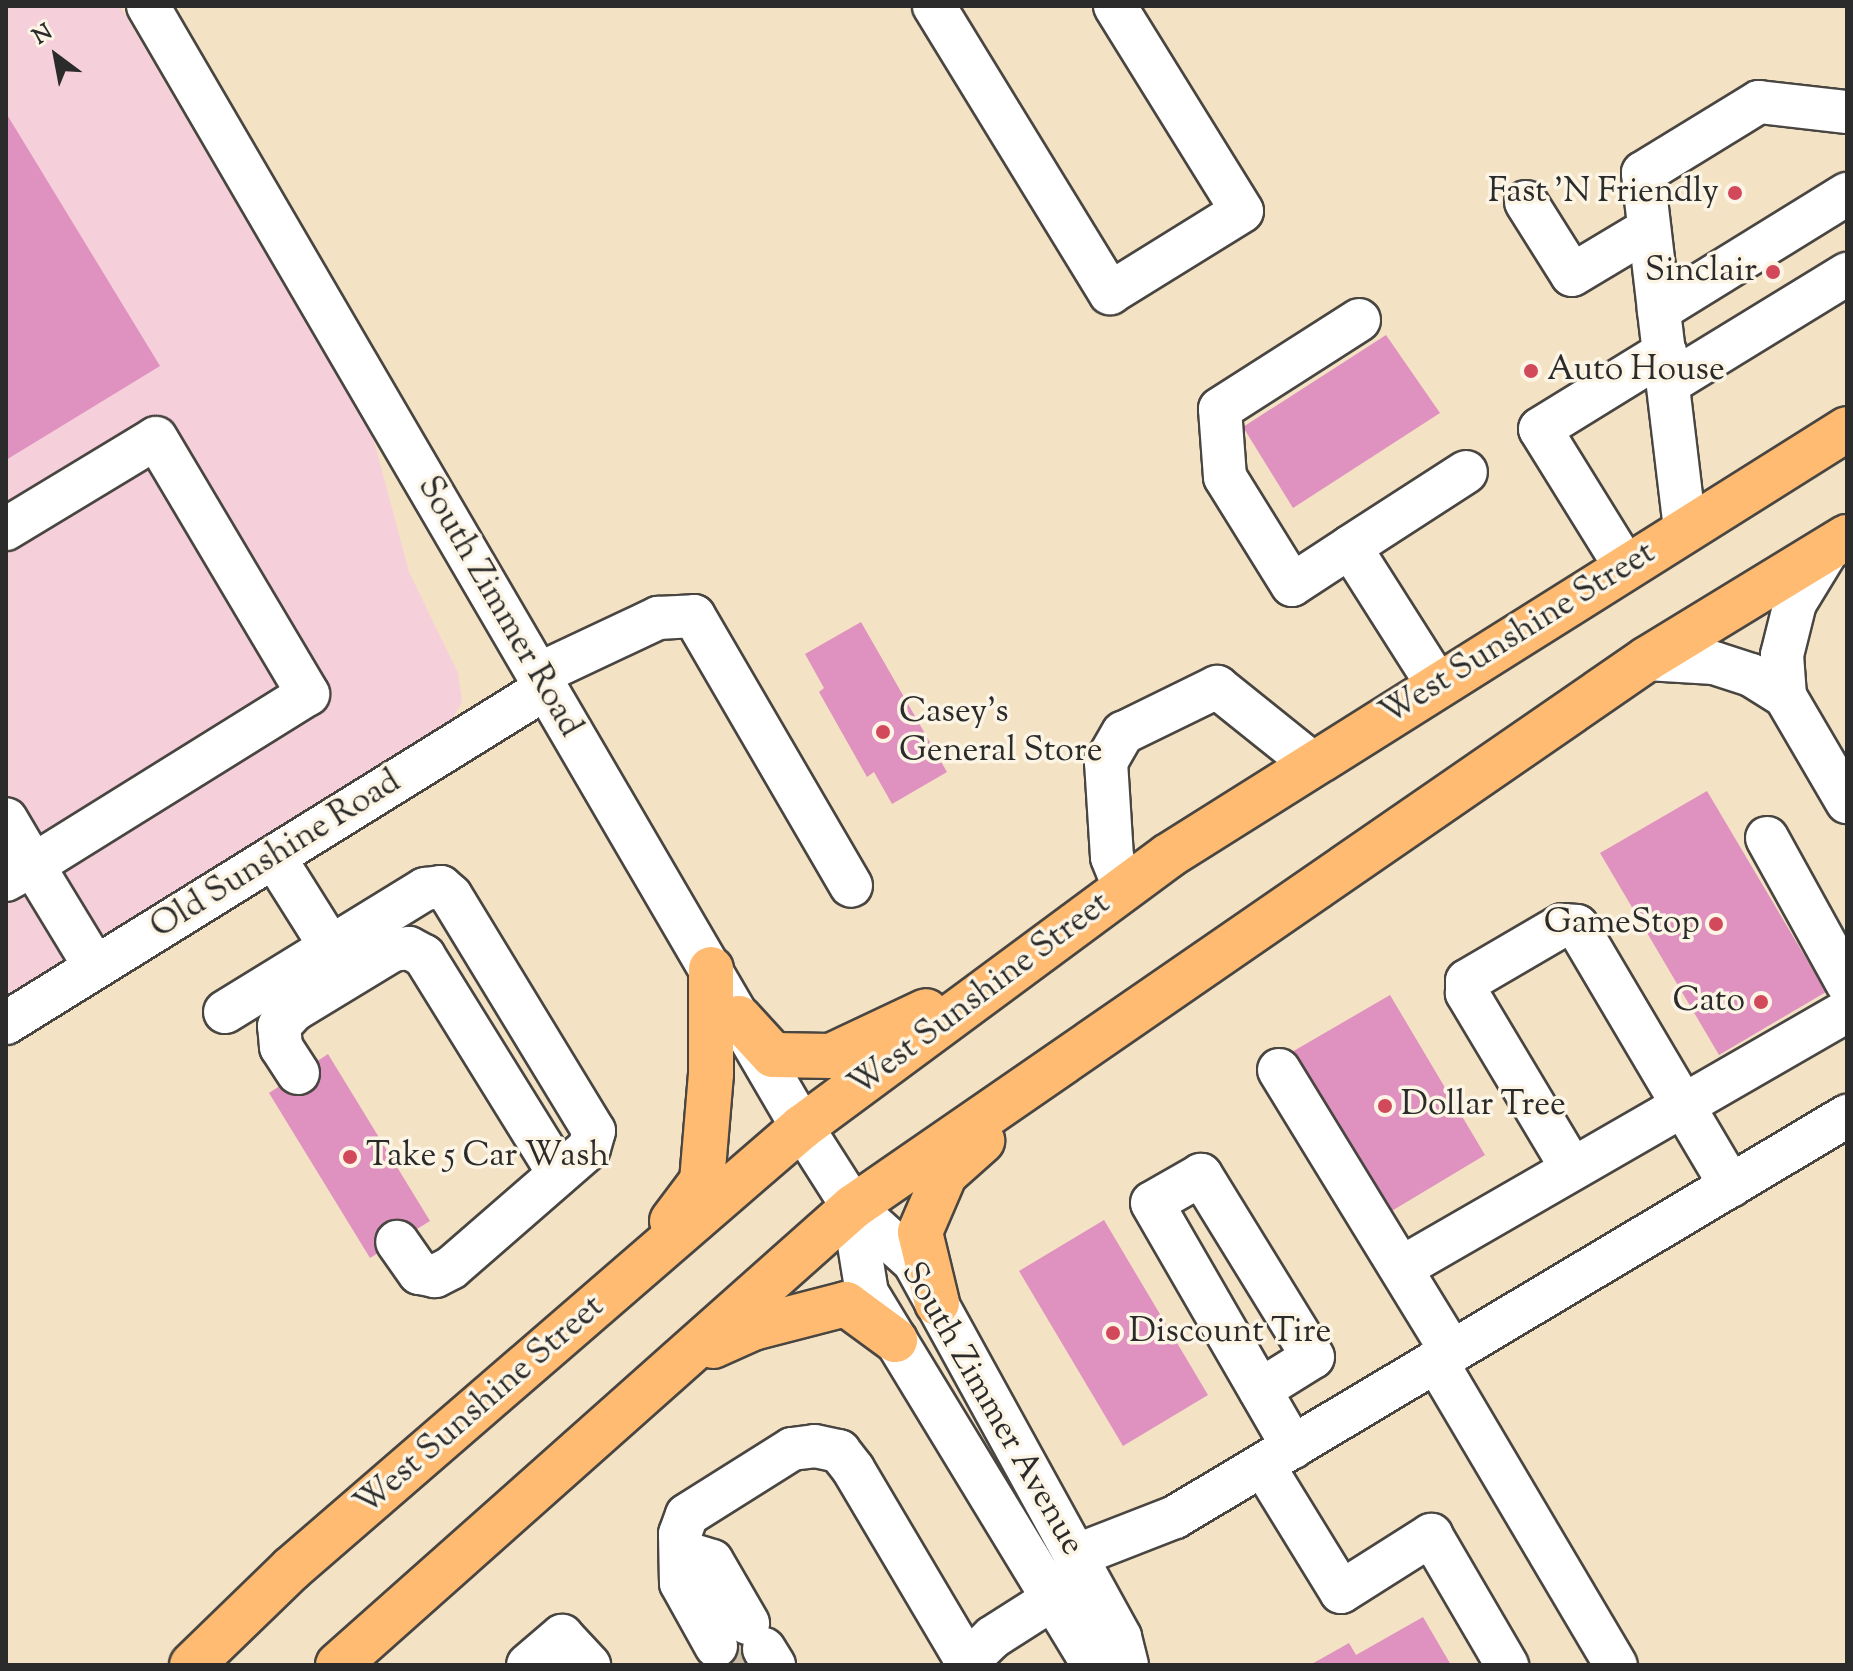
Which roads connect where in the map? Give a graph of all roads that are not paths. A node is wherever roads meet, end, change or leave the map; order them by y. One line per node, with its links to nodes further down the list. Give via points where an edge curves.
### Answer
1 (148, 6): 20 (street, South Zimmer Road)
2 (934, 6): 3 (street, via 1110,293 1242,211)
3 (1118, 7)
4 (1847, 112): 7 (street, via 1759,102 1643,173)
5 (1847, 194): 9 (street)
6 (1526, 202): 7 (street, via 1572,275)
7 (1649, 229): 9 (street)
8 (1847, 274): 11 (street)
9 (1659, 310): 11 (street)
10 (1359, 320): 17 (street, via 1220,409 1225,477 1292,585)
11 (1667, 368): 15 (street); 18 (street, via 1540,429)
12 (1847, 429): 15 (main road, West Sunshine Street)
13 (1466, 472): 17 (street)
14 (6, 529): 28 (street, via 156,438 308,694)
15 (1685, 529): 18 (main road, West Sunshine Street)
16 (1838, 543): 19 (main road); 22 (street, via 1795,603 1782,655)
17 (1350, 547): 21 (street)
18 (1625, 566): 21 (main road, West Sunshine Street)
19 (1647, 659): 22 (street, via 1714,663 1751,675); 40 (main road)
20 (542, 681): 27 (street, Old Sunshine Road); 29 (street, Old Sunshine Road, via 658,618 694,616); 34 (street, South Zimmer Road)
21 (1437, 684): 23 (main road, West Sunshine Street)
22 (1785, 696): 24 (street)
23 (1312, 763): 30 (main road, West Sunshine Street); 30 (street, via 1217,687 1123,733 1106,762 1112,857)
24 (1847, 802)
25 (6, 819): 28 (street)
26 (1767, 838): 35 (street)
27 (274, 857): 32 (street); 33 (street, Old Sunshine Road)
28 (20, 872): 33 (street)
29 (851, 886)
30 (1124, 887): 31 (main road, West Sunshine Street)
31 (1047, 945): 38 (main road, via 950,1000 831,1056 773,1055); 45 (main road, West Sunshine Street)
32 (330, 946): 37 (street); 47 (street, via 425,889 441,887 451,896 594,1131 589,1148)
33 (95, 967): 39 (street, Old Sunshine Road)
34 (711, 969): 38 (street, South Zimmer Road); 52 (main road, via 711,1074 702,1181)
35 (1847, 983)
36 (1847, 1011): 43 (street)
37 (225, 1012)
38 (739, 1018): 45 (street, South Zimmer Road)
39 (6, 1023)
40 (1104, 1034): 49 (main road); 53 (main road, via 945,1174 920,1232)
41 (1279, 1070): 51 (street)
42 (298, 1073): 47 (street, via 281,1047 279,1026 294,1010 393,950 409,948 424,956)
43 (1681, 1105): 46 (street); 46 (street, via 1577,926 1563,925 1467,981 1467,993); 48 (street)
44 (1847, 1116): 48 (street)
45 (802, 1127): 49 (street, South Zimmer Road); 52 (main road, West Sunshine Street)
46 (1571, 1167): 51 (street)
47 (559, 1174): 50 (street, via 435,1276 419,1273)
48 (1731, 1186): 55 (street)
49 (853, 1207): 53 (street, South Zimmer Avenue, via 914,1262); 54 (street, South Zimmer Avenue, via 867,1293); 56 (main road)
50 (397, 1242)
51 (1401, 1268): 55 (street)
52 (632, 1275): 63 (main road, West Sunshine Street, via 291,1569)
53 (937, 1303): 59 (street, South Zimmer Avenue)
54 (895, 1340): 56 (main road, via 846,1304 753,1328); 60 (street, South Zimmer Avenue)
55 (1444, 1356): 58 (street); 70 (street)
56 (682, 1359): 64 (main road)
57 (1260, 1390): 57 (street, via 1152,1203 1201,1175 1313,1357); 58 (street)
58 (1278, 1456): 59 (street, via 1175,1517); 69 (street, via 1341,1592 1431,1535)
59 (1075, 1556): 68 (street, South Zimmer Avenue, via 1120,1637)
60 (1051, 1600): 62 (street, via 993,1637); 67 (street, South Zimmer Avenue)
61 (748, 1649): 62 (street, via 683,1552 680,1534 687,1515 792,1449 839,1451)
62 (966, 1663)
63 (192, 1665)
64 (338, 1665)
65 (528, 1665): 66 (street, via 562,1636)
66 (589, 1665)
67 (1093, 1665)
68 (1127, 1665)
69 (1507, 1665)
70 (1616, 1665)

